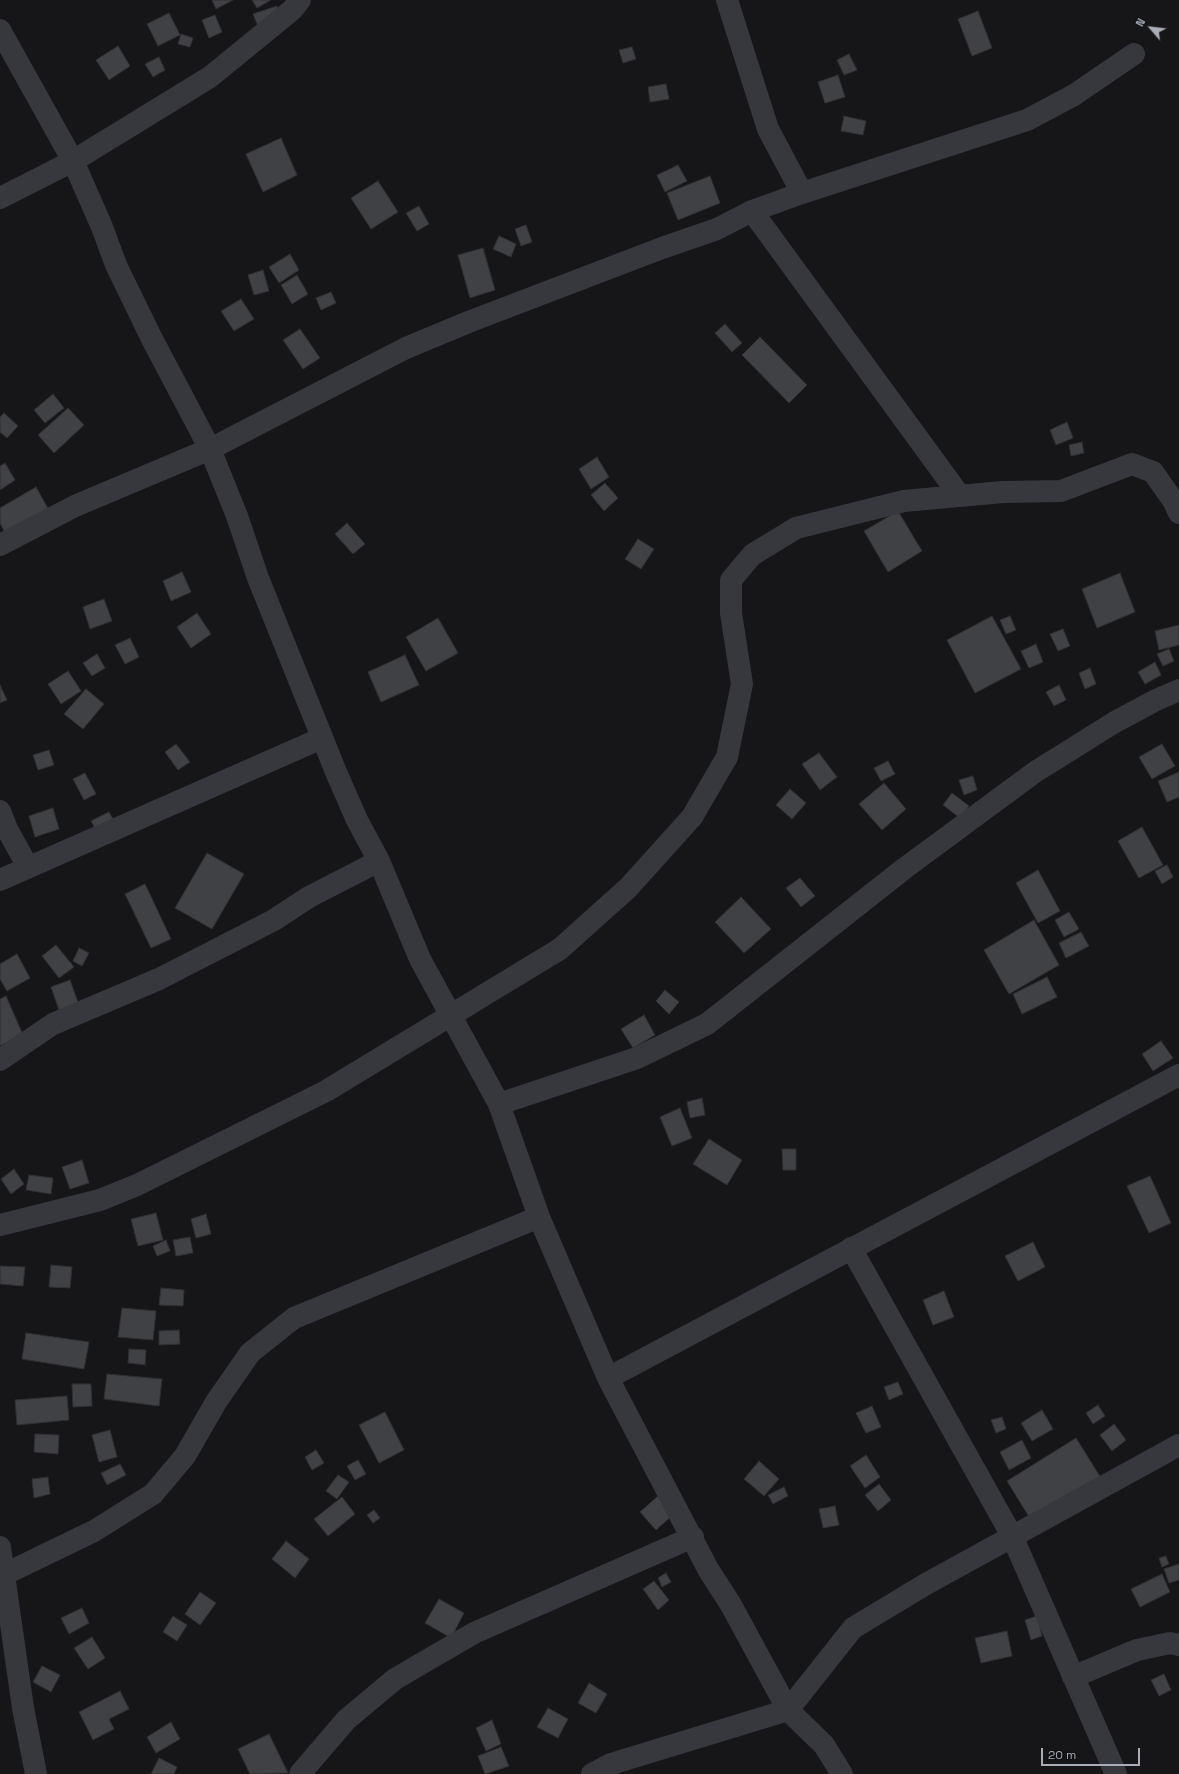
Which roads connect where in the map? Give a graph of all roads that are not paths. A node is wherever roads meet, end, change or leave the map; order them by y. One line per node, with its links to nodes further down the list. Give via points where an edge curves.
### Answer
1 (300, 0): 5 (street, via 292,10 210,77)
2 (727, 0): 6 (street, via 768,129)
3 (0, 30): 5 (street)
4 (1134, 54): 6 (street, via 1074,95 1026,120)
5 (74, 161): 7 (street); 9 (street, via 116,265)
6 (802, 192): 8 (street)
7 (0, 198)
8 (752, 211): 9 (street, via 717,229 406,348); 10 (street)
9 (210, 448): 12 (street, via 75,506); 14 (street, via 258,578)
10 (960, 496): 11 (street, via 1061,491 1132,464 1153,472); 19 (street, via 904,501 796,528 752,555 731,580 731,613 742,684 727,757 692,818 628,888 560,949)
11 (1179, 513)
12 (0, 545)
13 (1179, 690): 22 (street, via 1115,722 1035,772 905,868 707,1024 637,1058)
14 (322, 738): 16 (street, via 357,820); 17 (street)
15 (0, 811): 17 (street)
16 (379, 861): 19 (street, via 420,959); 20 (street, via 309,897 274,920 159,979 53,1024)
17 (28, 867): 18 (street)
18 (0, 880)
19 (451, 1014): 22 (street); 24 (street, via 326,1091 136,1185 100,1200)
20 (0, 1060)
21 (1179, 1075): 25 (street)
22 (499, 1104): 23 (street)
23 (539, 1217): 26 (street); 31 (street, via 294,1318 250,1353 216,1402 185,1456 153,1494 94,1531)
24 (0, 1225)
25 (850, 1248): 26 (street); 28 (street)
26 (608, 1378): 29 (street)
27 (1179, 1445): 28 (street)
28 (1012, 1536): 33 (street); 34 (street, via 853,1628)
29 (693, 1537): 34 (street); 36 (street, via 474,1633 395,1679 346,1720)
30 (0, 1547): 31 (street)
31 (3, 1575): 35 (street, via 23,1708)
32 (1179, 1645): 33 (street, via 1170,1643 1137,1650)
33 (1073, 1676): 39 (street)
34 (788, 1710): 37 (street, via 611,1764); 38 (street, via 824,1745)
35 (36, 1774)
36 (300, 1774)
37 (592, 1774)
38 (842, 1774)
39 (1116, 1774)

